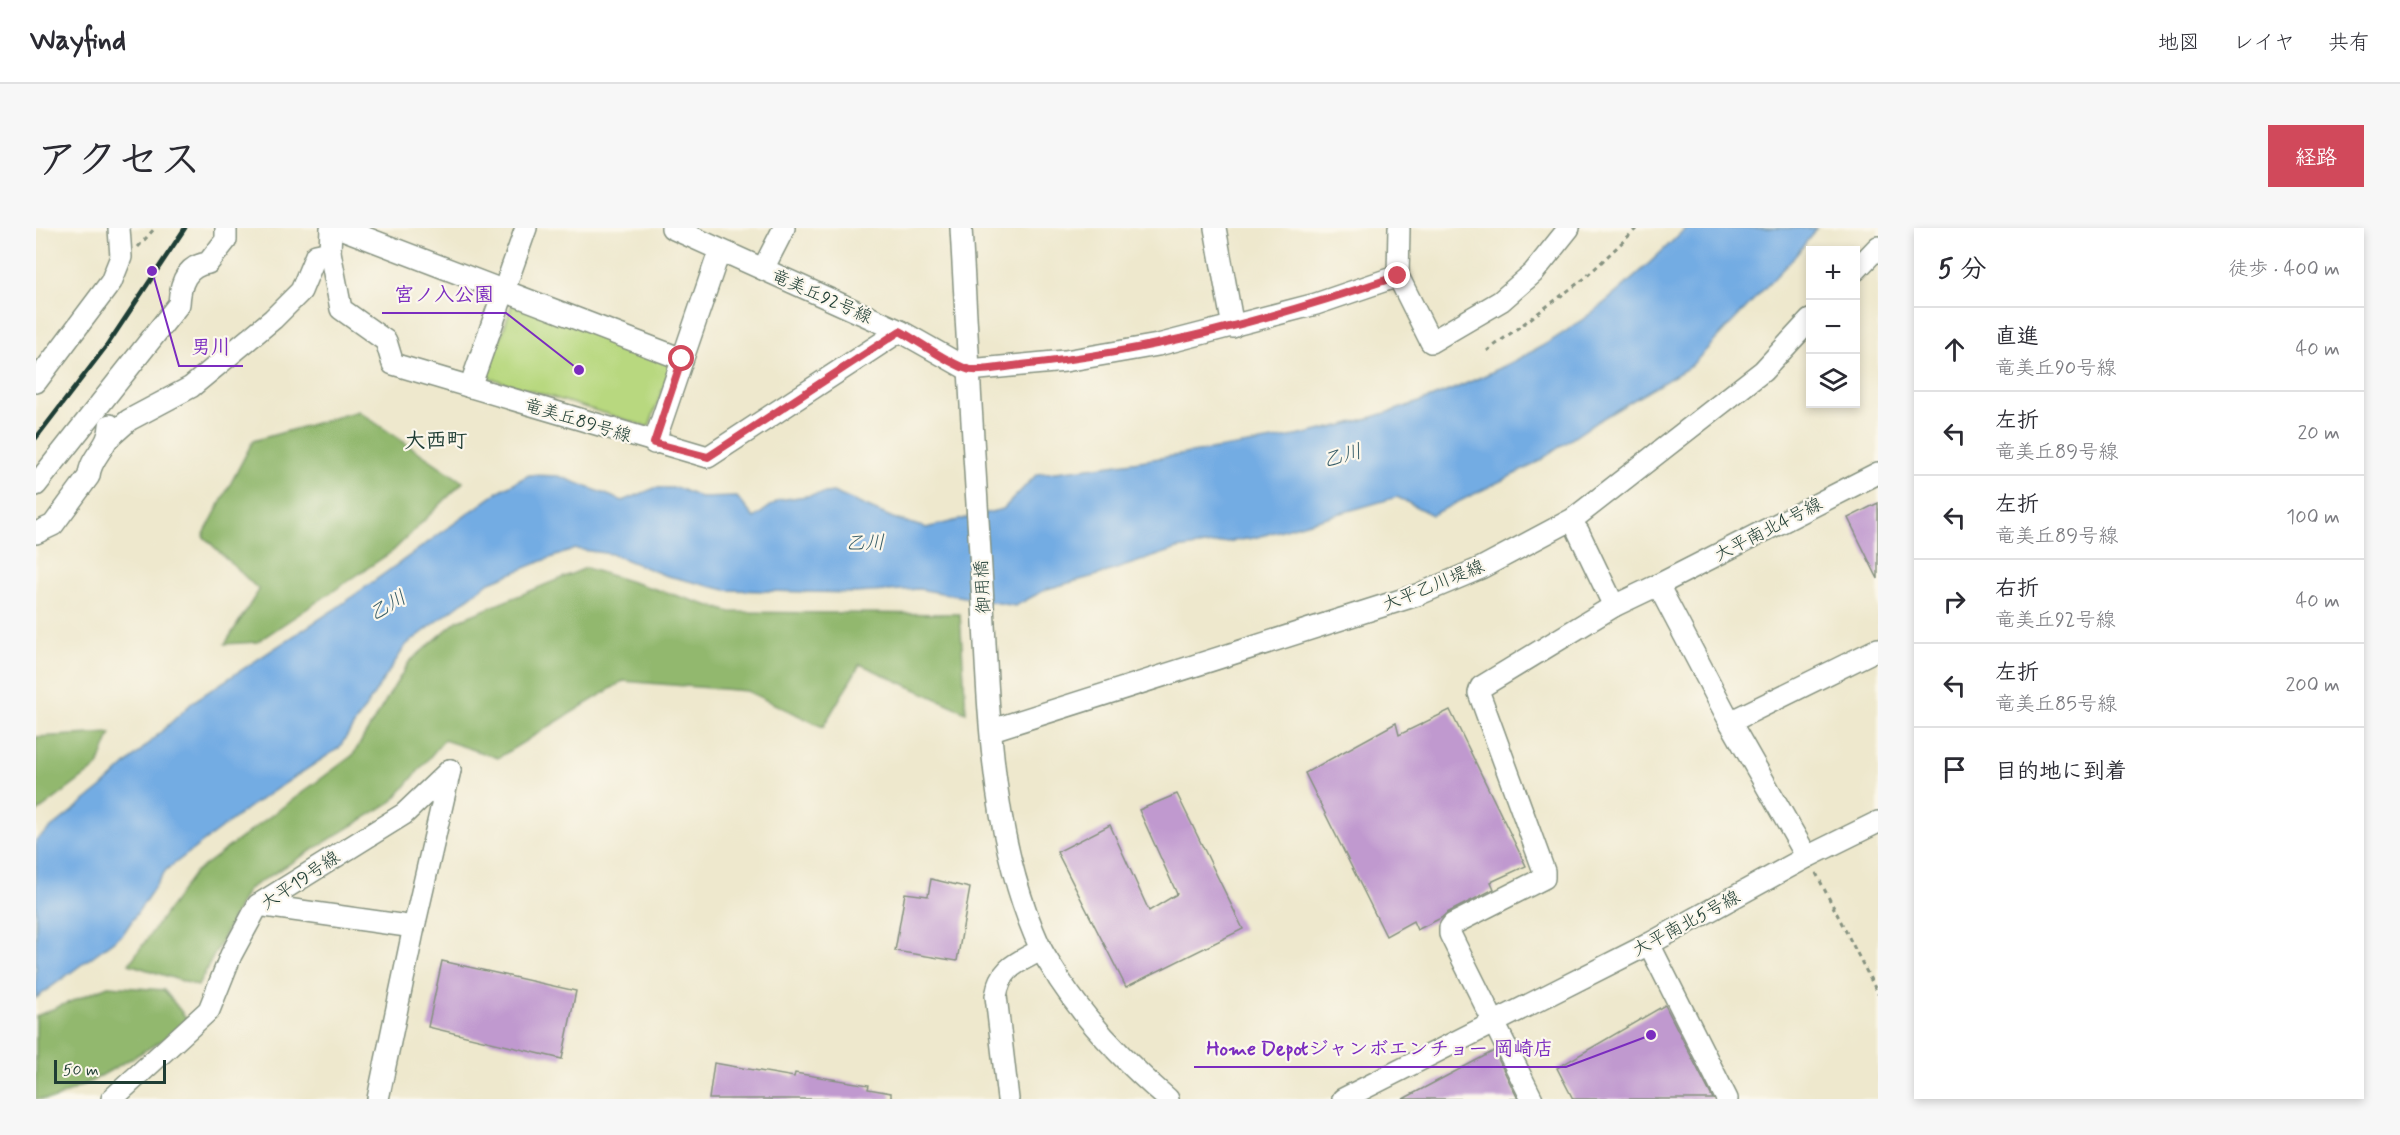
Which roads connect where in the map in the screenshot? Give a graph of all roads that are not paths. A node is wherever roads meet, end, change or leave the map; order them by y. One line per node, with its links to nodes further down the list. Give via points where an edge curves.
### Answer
1 (119, 228): 24 (street, via 121,258 111,282)
2 (226, 228): 26 (street, via 226,240 208,263 196,265 188,273 180,287 179,304)
3 (331, 228): 13 (street)
4 (340, 228): 18 (street)
5 (526, 228): 18 (street)
6 (672, 228): 14 (street, 竜美丘92号線)
7 (784, 228): 16 (street)
8 (961, 228): 23 (street, 御用橋)
9 (1215, 228): 20 (street)
10 (1399, 228): 17 (street)
11 (1569, 228): 17 (street, via 1533,273 1500,301 1431,342)
12 (1878, 246): 15 (street)
13 (330, 252): 25 (street, 竜美丘89号線, via 341,309 386,340 393,364); 27 (street, via 316,255 301,291 273,319 191,387 129,420)
14 (729, 254): 16 (street, 竜美丘92号線); 22 (street, via 717,258)
15 (1860, 266)
16 (763, 269): 21 (street, 竜美丘92号線)
17 (1398, 276): 20 (street)
18 (504, 290): 22 (street); 25 (street)
19 (1806, 324): 37 (street, 大平乙川堤線, via 1763,371 1573,519 1481,568 1417,595)
20 (1233, 327): 23 (street, via 1065,361)
21 (900, 331): 23 (street, 竜美丘92号線); 28 (street, 竜美丘89号線, via 708,457)
22 (682, 359): 28 (street)
23 (969, 370): 37 (street, 御用橋)
24 (36, 382)
25 (470, 387): 28 (street, 竜美丘89号線)
26 (111, 391): 27 (street); 30 (street)
27 (110, 437): 32 (street, via 89,476 53,525)
28 (654, 443)
29 (1878, 473): 33 (street, 大平南北4号線)
30 (36, 484)
31 (1578, 531): 34 (street)
32 (36, 533)
33 (1658, 585): 34 (street, 大平南北4号線); 36 (street)
34 (1614, 606): 44 (street, 大平南北4号線, via 1481,687 1479,693 1544,871 1544,878 1450,928)
35 (1878, 649): 36 (street)
36 (1730, 722): 39 (street)
37 (992, 730): 43 (street, 御用橋, via 1000,818 1019,895)
38 (1878, 822): 39 (street, 大平南北5号線)
39 (1808, 857): 42 (street, 大平南北5号線)
40 (258, 905): 41 (street); 41 (street, 大平19号線, via 404,814 450,770); 45 (street, 大平19号線, via 231,955 209,1010)
41 (414, 927): 46 (street)
42 (1649, 944): 44 (street, 大平南北5号線); 51 (street)
43 (1041, 950): 47 (street, via 999,980 996,996); 48 (street, 御用橋, via 1100,1034)
44 (1493, 1022): 49 (street, 大平南北5号線); 50 (street)
45 (112, 1099)
46 (378, 1099)
47 (1008, 1099)
48 (1168, 1099)
49 (1343, 1099)
50 (1532, 1099)
51 (1727, 1099)

